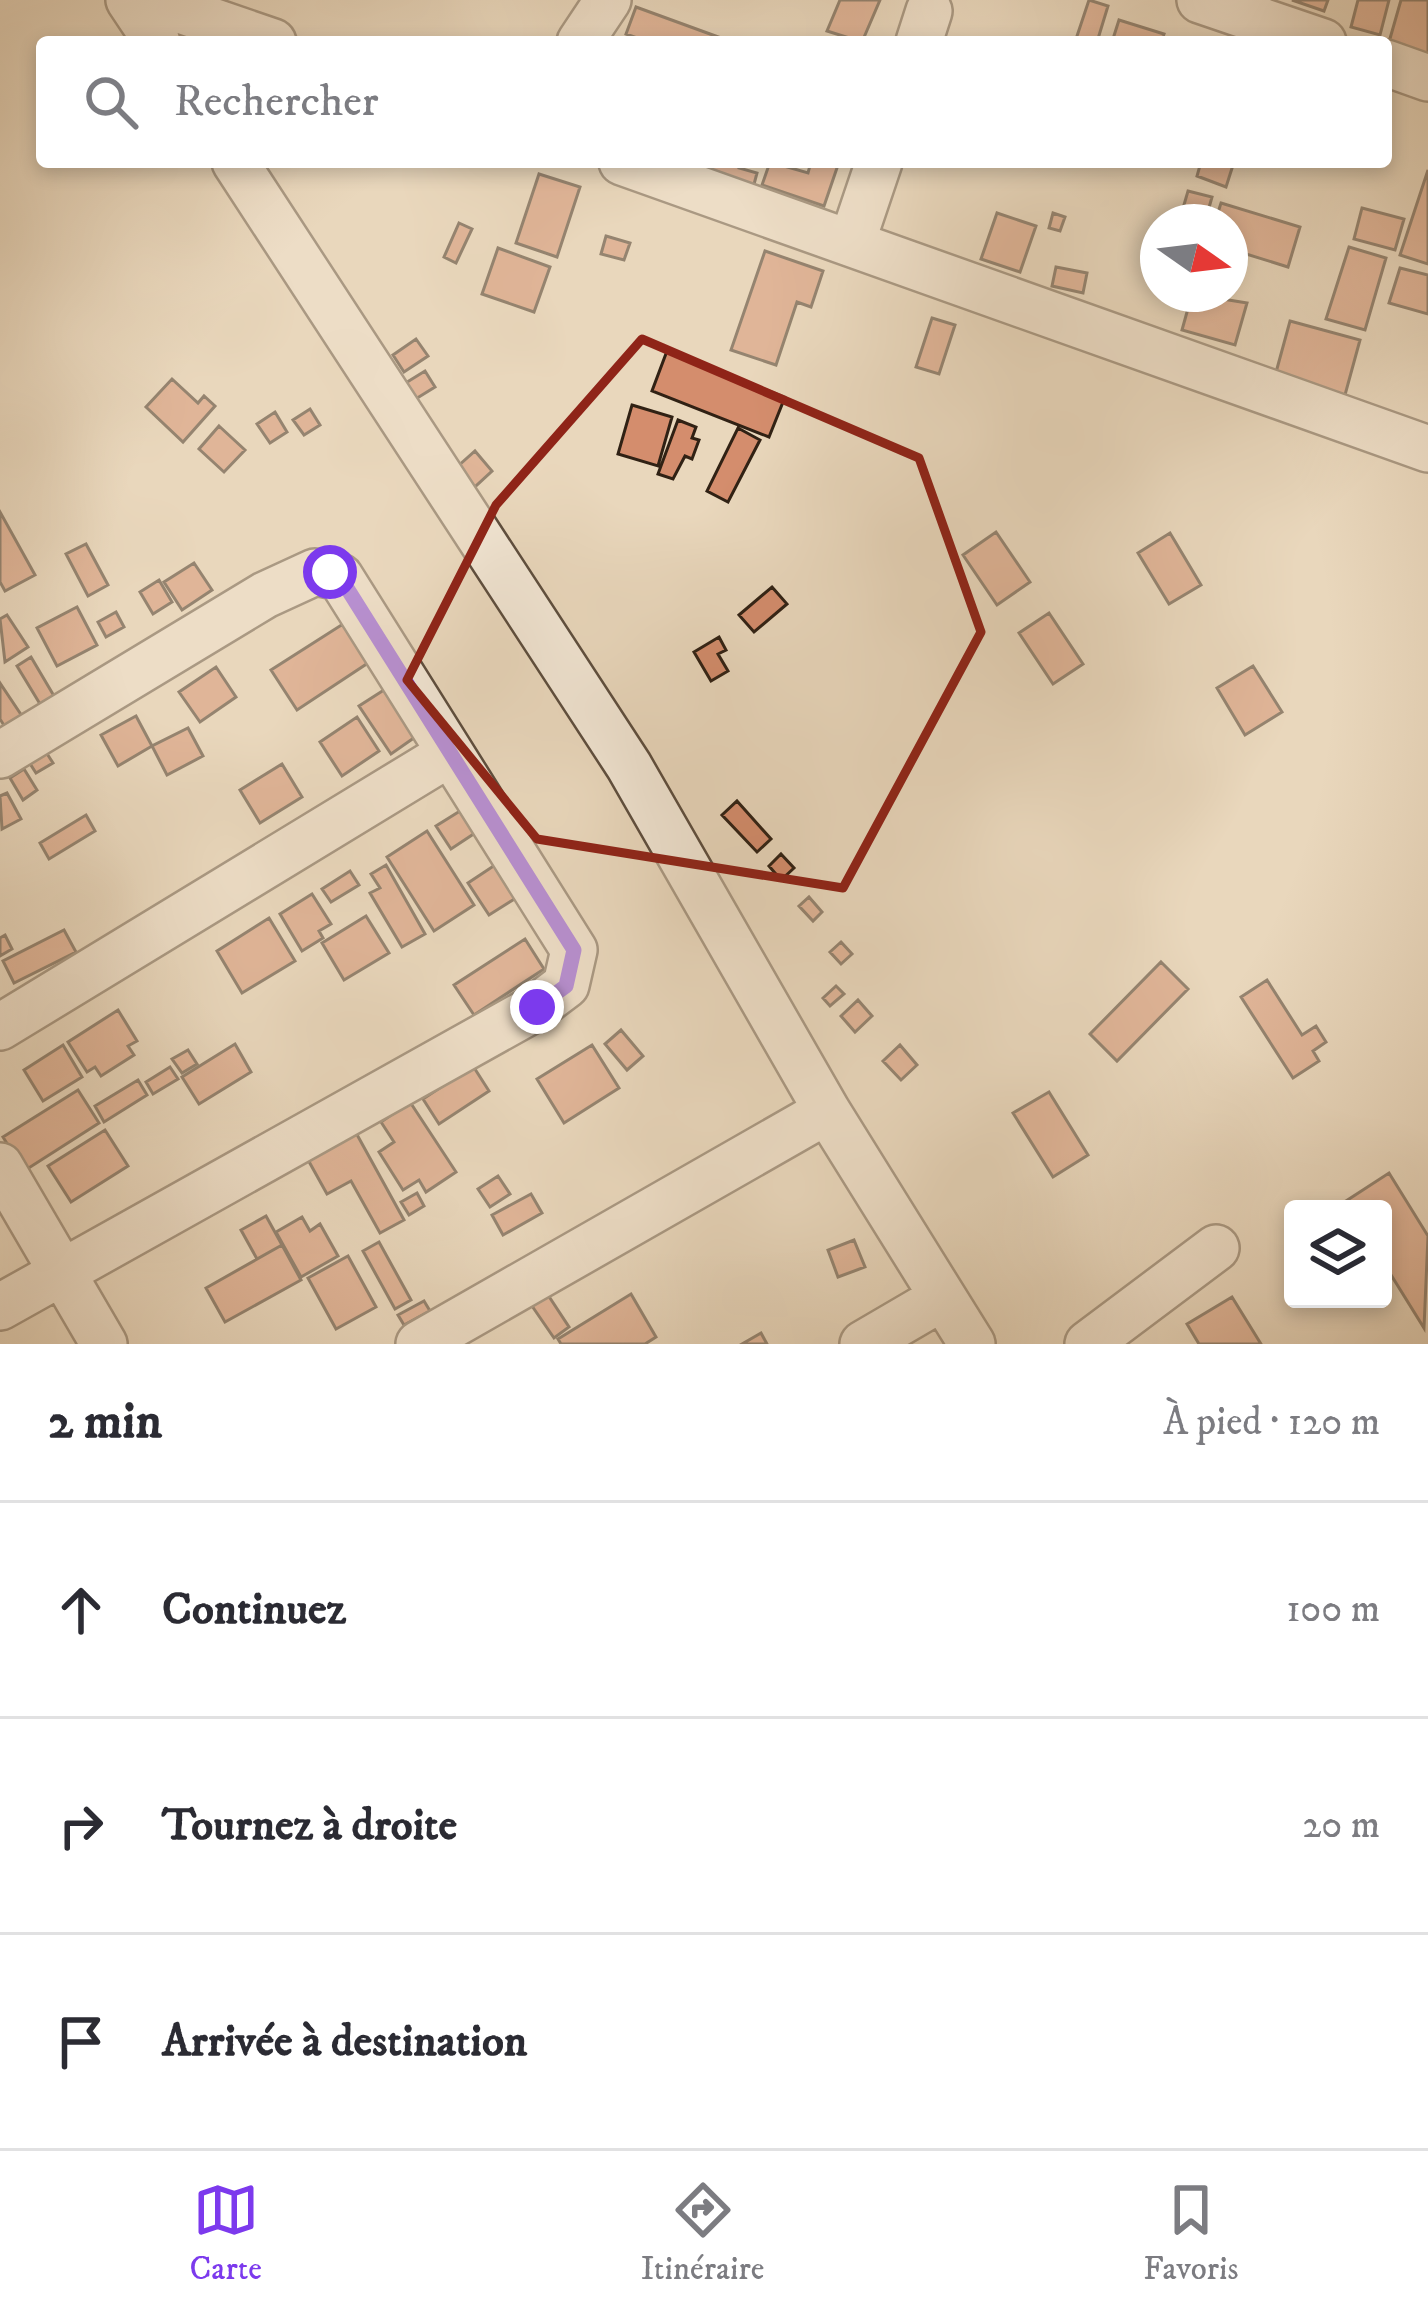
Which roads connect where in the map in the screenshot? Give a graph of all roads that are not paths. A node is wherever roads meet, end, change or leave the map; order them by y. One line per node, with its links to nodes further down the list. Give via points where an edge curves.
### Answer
1 (129, 0): 5 (street)
2 (151, 0): 6 (street)
3 (608, 0): 7 (street)
4 (1200, 0): 8 (street)
5 (153, 36)
6 (256, 36)
7 (584, 36)
8 (1305, 36)
9 (1392, 65): 10 (street)
10 (1428, 78)
11 (239, 168): 19 (street, via 629,766)
12 (639, 168): 14 (street)
13 (877, 168): 14 (street)
14 (853, 242): 15 (street)
15 (1428, 449)
16 (0, 755): 17 (street, via 315,572 340,577)
17 (447, 755): 18 (street); 22 (street, via 574,950 566,986)
18 (0, 1027)
19 (827, 1111): 23 (street); 26 (street)
20 (0, 1166): 22 (street)
21 (1216, 1248): 29 (street)
22 (61, 1270): 24 (street); 25 (street)
23 (940, 1299): 27 (street); 28 (street)
24 (0, 1307)
25 (104, 1344)
26 (418, 1344)
27 (863, 1344)
28 (972, 1344)
29 (1088, 1344)

